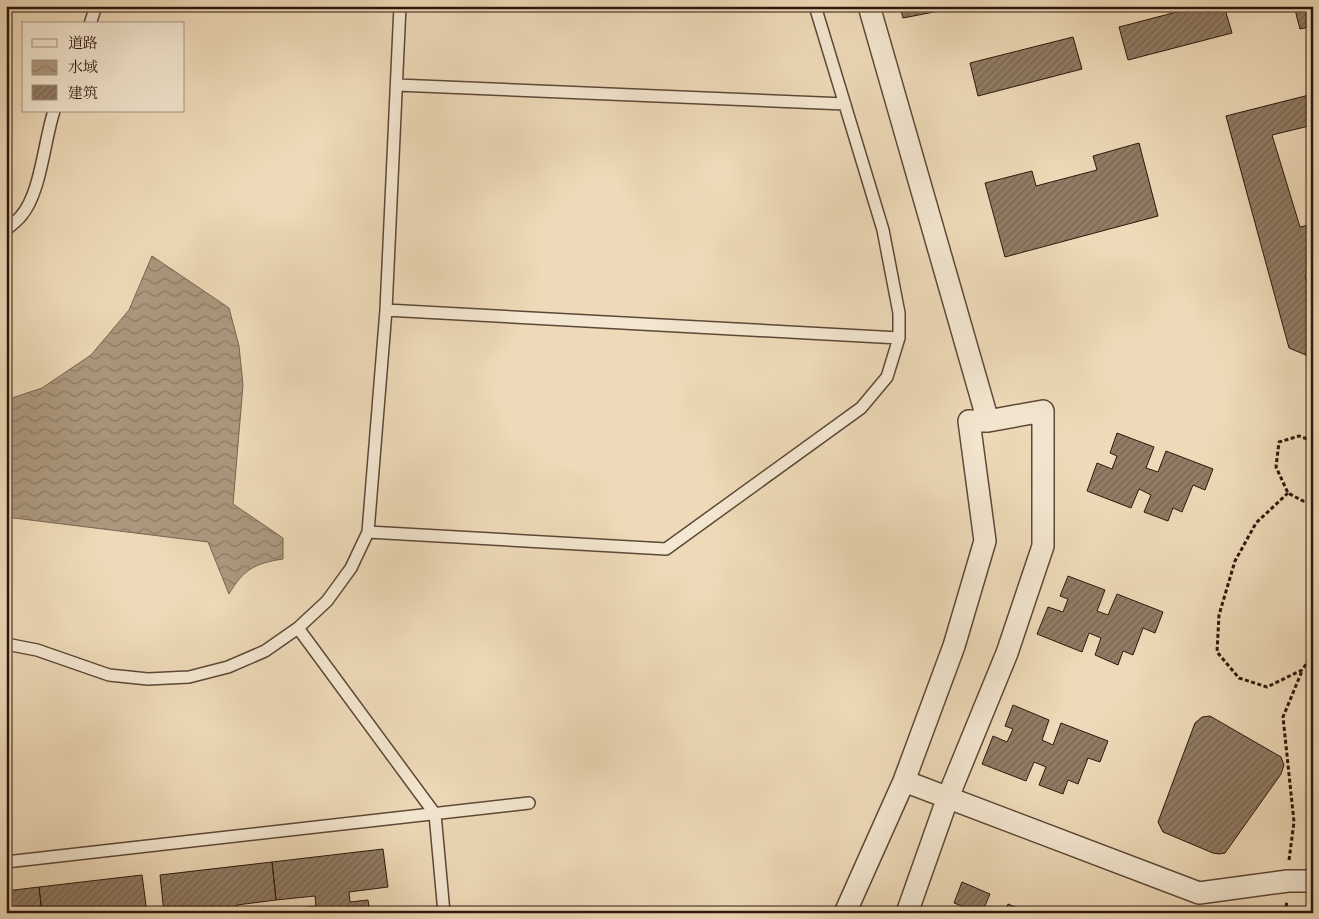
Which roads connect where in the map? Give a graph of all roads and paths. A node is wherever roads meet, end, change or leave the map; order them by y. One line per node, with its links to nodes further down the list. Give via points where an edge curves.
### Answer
1 (96, 6): 5 (lane)
2 (400, 6): 6 (lane)
3 (815, 6): 7 (lane)
4 (869, 6): 12 (street)
5 (91, 22)
6 (397, 85): 7 (lane); 10 (lane)
7 (845, 104): 11 (lane, via 883,230 899,312)
8 (54, 112): 9 (lane, via 35,190 22,215)
9 (6, 230)
10 (386, 310): 11 (lane); 16 (lane)
11 (899, 338): 16 (lane, via 887,377 861,408 666,549)
12 (988, 421): 21 (street, via 969,421 985,541 954,646); 22 (street, via 1043,411 1043,546 1007,653)
13 (1313, 441): 14 (path, via 1299,436 1279,442 1276,466)
14 (1288, 493): 15 (path, via 1303,501); 20 (path, via 1256,523 1235,561 1219,615 1218,652 1239,678 1266,688)
15 (1313, 499)
16 (368, 532): 17 (lane, via 351,568 327,600)
17 (298, 628): 18 (lane, via 265,651 228,667 189,677 148,679 109,674 37,650); 24 (lane)
18 (6, 644)
19 (1313, 654): 20 (path)
20 (1302, 670): 26 (path, via 1284,717 1294,822)
21 (904, 780): 22 (street); 29 (street)
22 (948, 797): 26 (street, via 1200,893); 30 (street)
23 (529, 803): 24 (lane)
24 (435, 814): 25 (lane); 28 (lane)
25 (6, 862)
26 (1288, 881): 27 (street); 31 (path)
27 (1313, 881)
28 (444, 913)
29 (845, 913)
30 (907, 913)
31 (1285, 913)

